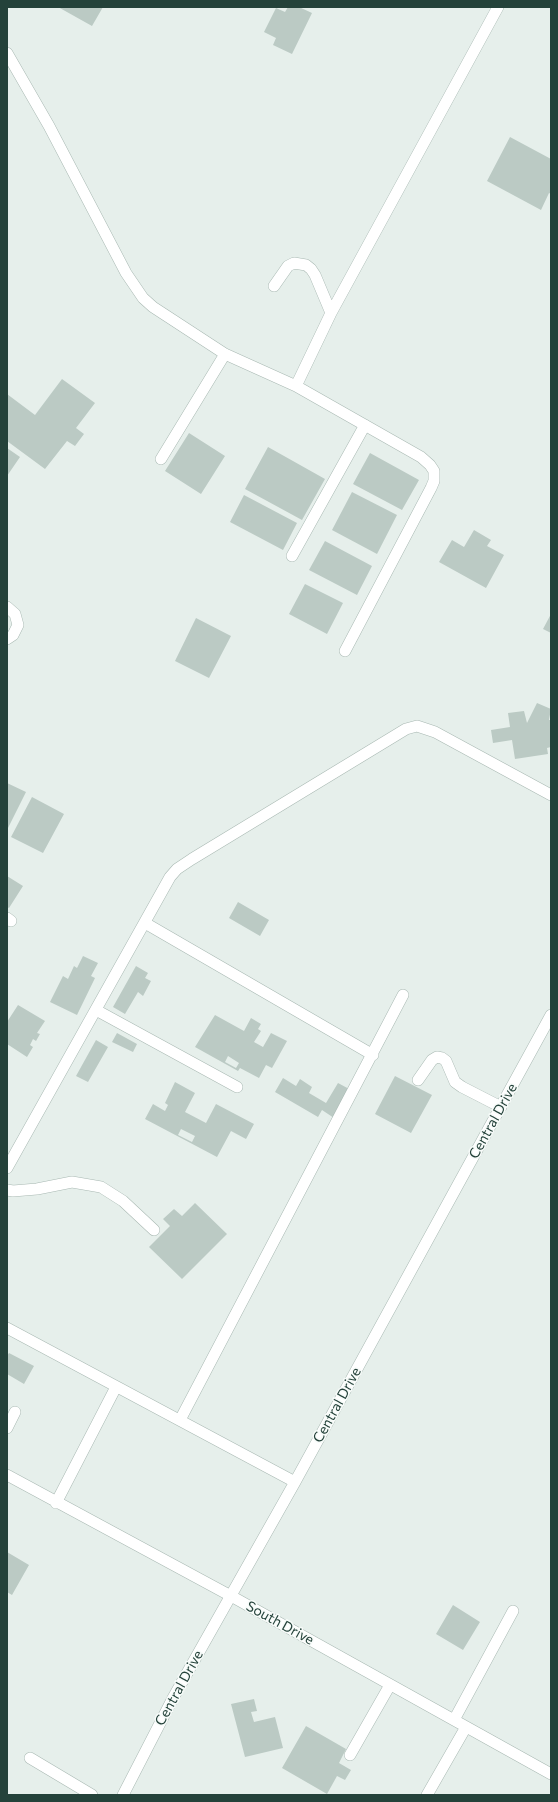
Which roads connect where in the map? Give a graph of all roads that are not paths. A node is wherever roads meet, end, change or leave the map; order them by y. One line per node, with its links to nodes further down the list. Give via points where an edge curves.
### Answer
1 (498, 7): 4 (street)
2 (7, 53): 5 (street, via 136,289 153,307)
3 (274, 286): 4 (street, via 288,266 294,263 306,265 315,275)
4 (331, 313): 6 (street)
5 (225, 354): 6 (street); 8 (street)
6 (296, 386): 7 (street)
7 (364, 425): 9 (street); 12 (street, via 421,457 430,465 435,476)
8 (161, 459)
9 (292, 556)
10 (7, 607): 11 (street, via 15,614 18,625 13,635)
11 (7, 639)
12 (345, 651)
13 (551, 795): 14 (street, via 436,732 417,726 406,729 177,869)
14 (145, 923): 16 (street); 18 (street)
15 (403, 995): 18 (street)
16 (96, 1010): 20 (street); 22 (street)
17 (551, 1015): 21 (street, Central Drive)
18 (373, 1055): 28 (street)
19 (418, 1080): 21 (street, via 432,1060 436,1057 442,1058 446,1061 455,1082)
20 (237, 1087)
21 (501, 1107): 31 (street, Central Drive)
22 (7, 1168)
23 (7, 1190): 24 (street, via 37,1189 72,1182 101,1187 123,1201)
24 (154, 1230)
25 (7, 1328): 26 (street)
26 (116, 1387): 28 (street); 32 (street)
27 (15, 1412): 29 (street)
28 (180, 1420): 31 (street)
29 (7, 1428)
30 (7, 1475): 32 (street, South Drive)
31 (295, 1482): 33 (street, Central Drive)
32 (56, 1502): 33 (street, South Drive)
33 (231, 1596): 35 (street, South Drive); 42 (street, Central Drive)
34 (513, 1610): 36 (street)
35 (390, 1685): 36 (street, South Drive); 38 (street)
36 (454, 1720): 37 (street, South Drive)
37 (466, 1727): 40 (street, South Drive); 43 (street)
38 (350, 1755)
39 (30, 1758): 41 (street)
40 (551, 1774)
41 (92, 1795)
42 (122, 1795)
43 (427, 1795)

